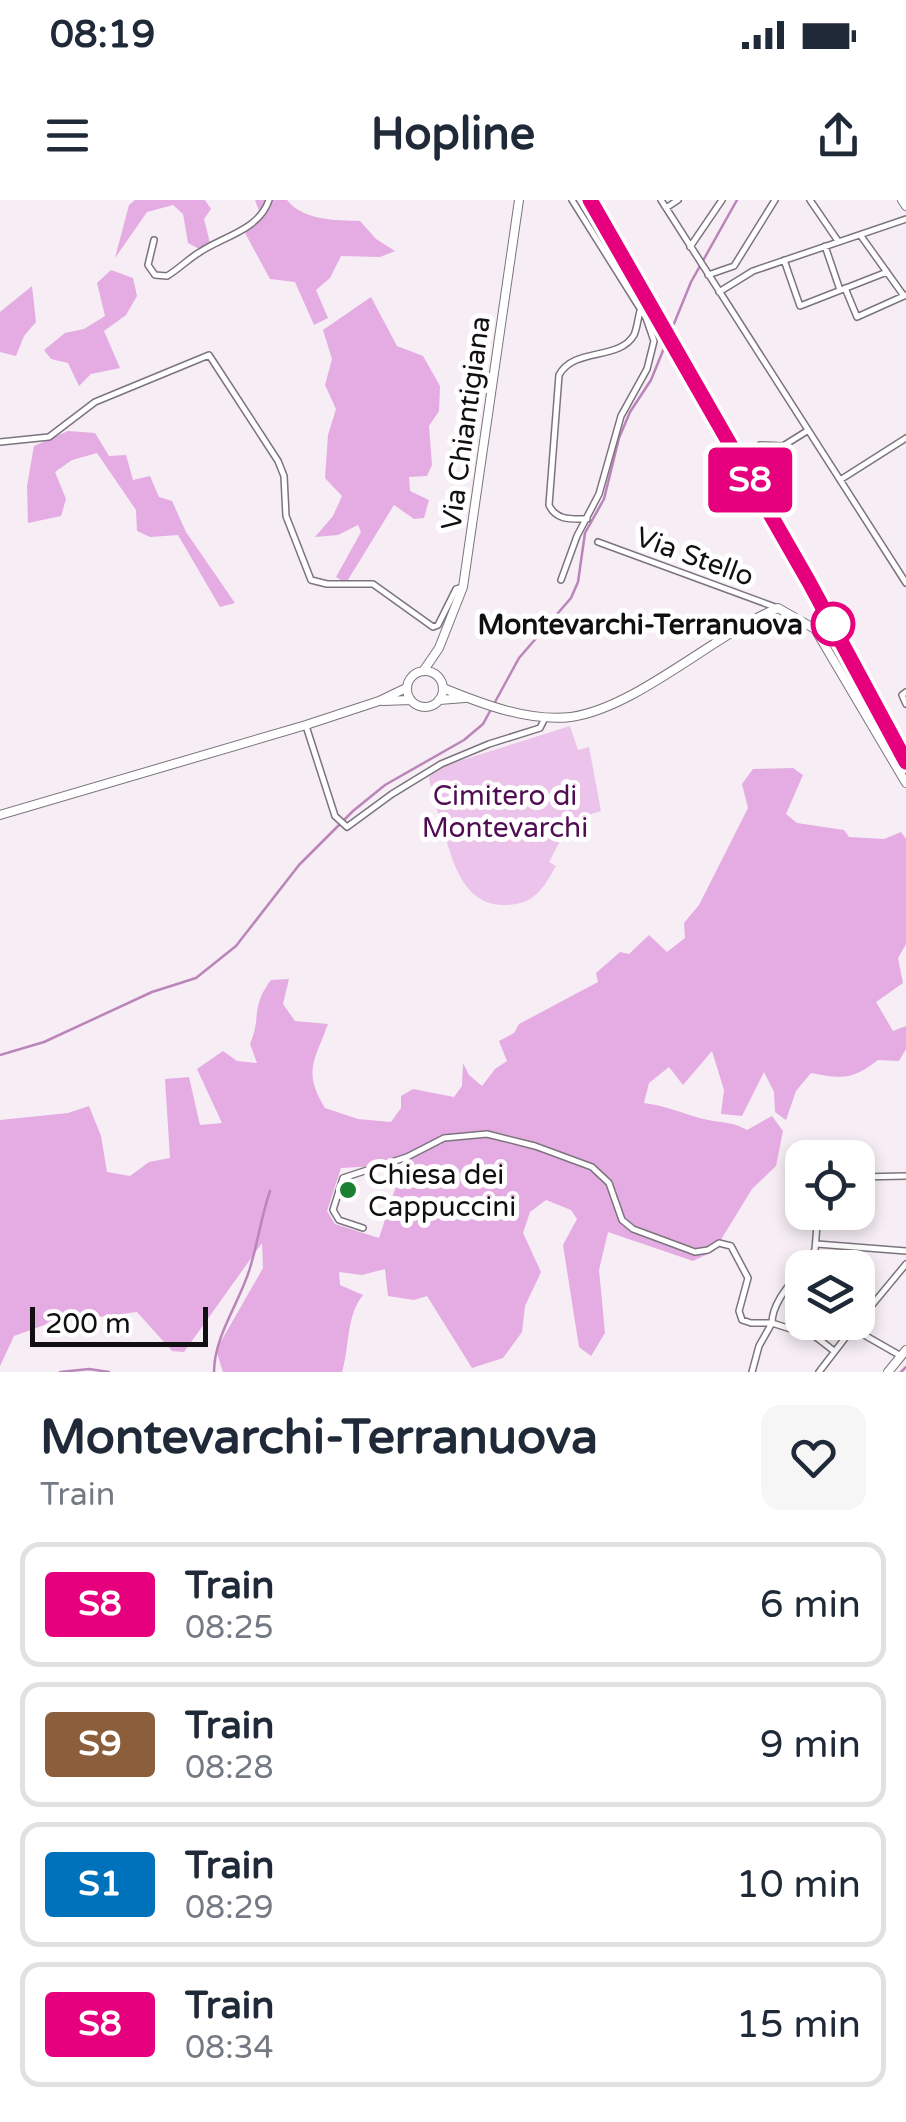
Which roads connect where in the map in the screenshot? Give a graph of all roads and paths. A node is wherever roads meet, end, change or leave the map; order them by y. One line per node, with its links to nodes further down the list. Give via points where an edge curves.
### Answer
1 (270, 200): 12 (street, via 253,223 167,276 148,266)
2 (519, 200): 32 (main road, Via Chiantigiana)
3 (572, 200): 22 (street)
4 (661, 200): 9 (street)
5 (678, 200): 9 (street)
6 (722, 200): 15 (street)
7 (775, 200): 18 (street, via 734,266)
8 (810, 200): 13 (street)
9 (666, 208): 15 (street)
10 (906, 219): 11 (street)
11 (860, 234): 13 (street); 17 (street)
12 (154, 240)
13 (838, 241): 14 (street)
14 (825, 246): 16 (street); 19 (street)
15 (690, 247): 18 (street)
16 (784, 260): 19 (street, via 800,306); 20 (street)
17 (888, 272): 19 (street); 21 (street)
18 (708, 274): 20 (street)
19 (843, 289): 21 (street, via 857,316)
20 (719, 292): 23 (street)
21 (905, 297)
22 (640, 309): 28 (street, via 654,341 647,369 621,416); 28 (street, via 634,335 623,345 564,365 559,375 550,505 564,519)
23 (808, 430): 26 (street, via 783,446); 27 (street)
24 (906, 438): 27 (street)
25 (0, 442): 32 (street, via 49,437 95,402 209,354 278,461 286,516 311,580 373,584 432,627)
26 (760, 445)
27 (840, 480): 31 (street)
28 (586, 519): 30 (street)
29 (598, 542): 33 (street, Via Stello)
30 (561, 580)
31 (906, 582)
32 (463, 587): 34 (main road, Via Chiantigiana)
33 (778, 608): 45 (main road, via 622,698 571,717); 47 (main road, via 815,629)
34 (439, 648): 35 (main road, Via Chiantigiana); 36 (main road, Via Chiantigiana)
35 (424, 670): 36 (main road); 37 (main road, Via Chiantigiana)
36 (438, 675): 38 (main road, Via Chiantigiana)
37 (406, 688): 41 (main road); 43 (main road, Via Chiantigiana)
38 (444, 688): 40 (main road); 42 (main road)
39 (906, 692): 44 (street)
40 (467, 698): 42 (main road, Via Chiantigiana); 45 (main road)
41 (410, 700): 42 (main road, Via Chiantigiana, via 425,707); 43 (main road, Via Chiantigiana)
42 (439, 700)
43 (379, 701): 46 (main road, Via Chiantigiana)
44 (906, 704)
45 (545, 718): 46 (street, via 540,728 441,764 346,826 338,820)
46 (306, 725): 48 (main road, Via Chiantigiana)
47 (906, 782)
48 (0, 815)
49 (906, 1176): 50 (street)
50 (875, 1177)
51 (363, 1228): 59 (street, via 339,1220 332,1210 344,1178 455,1135 502,1137 592,1166 633,1229 695,1252 731,1246 748,1278 740,1317)
52 (817, 1230): 53 (street)
53 (817, 1244): 54 (street); 55 (street)
54 (814, 1250)
55 (906, 1251)
56 (906, 1264): 58 (street)
57 (785, 1292): 59 (street)
58 (875, 1300)
59 (772, 1323): 62 (street, via 816,1338); 64 (street)
60 (875, 1336): 63 (street)
61 (843, 1340): 62 (street)
62 (834, 1352): 65 (street)
63 (904, 1353): 66 (main road)
64 (752, 1372)
65 (819, 1372)
66 (888, 1372)

